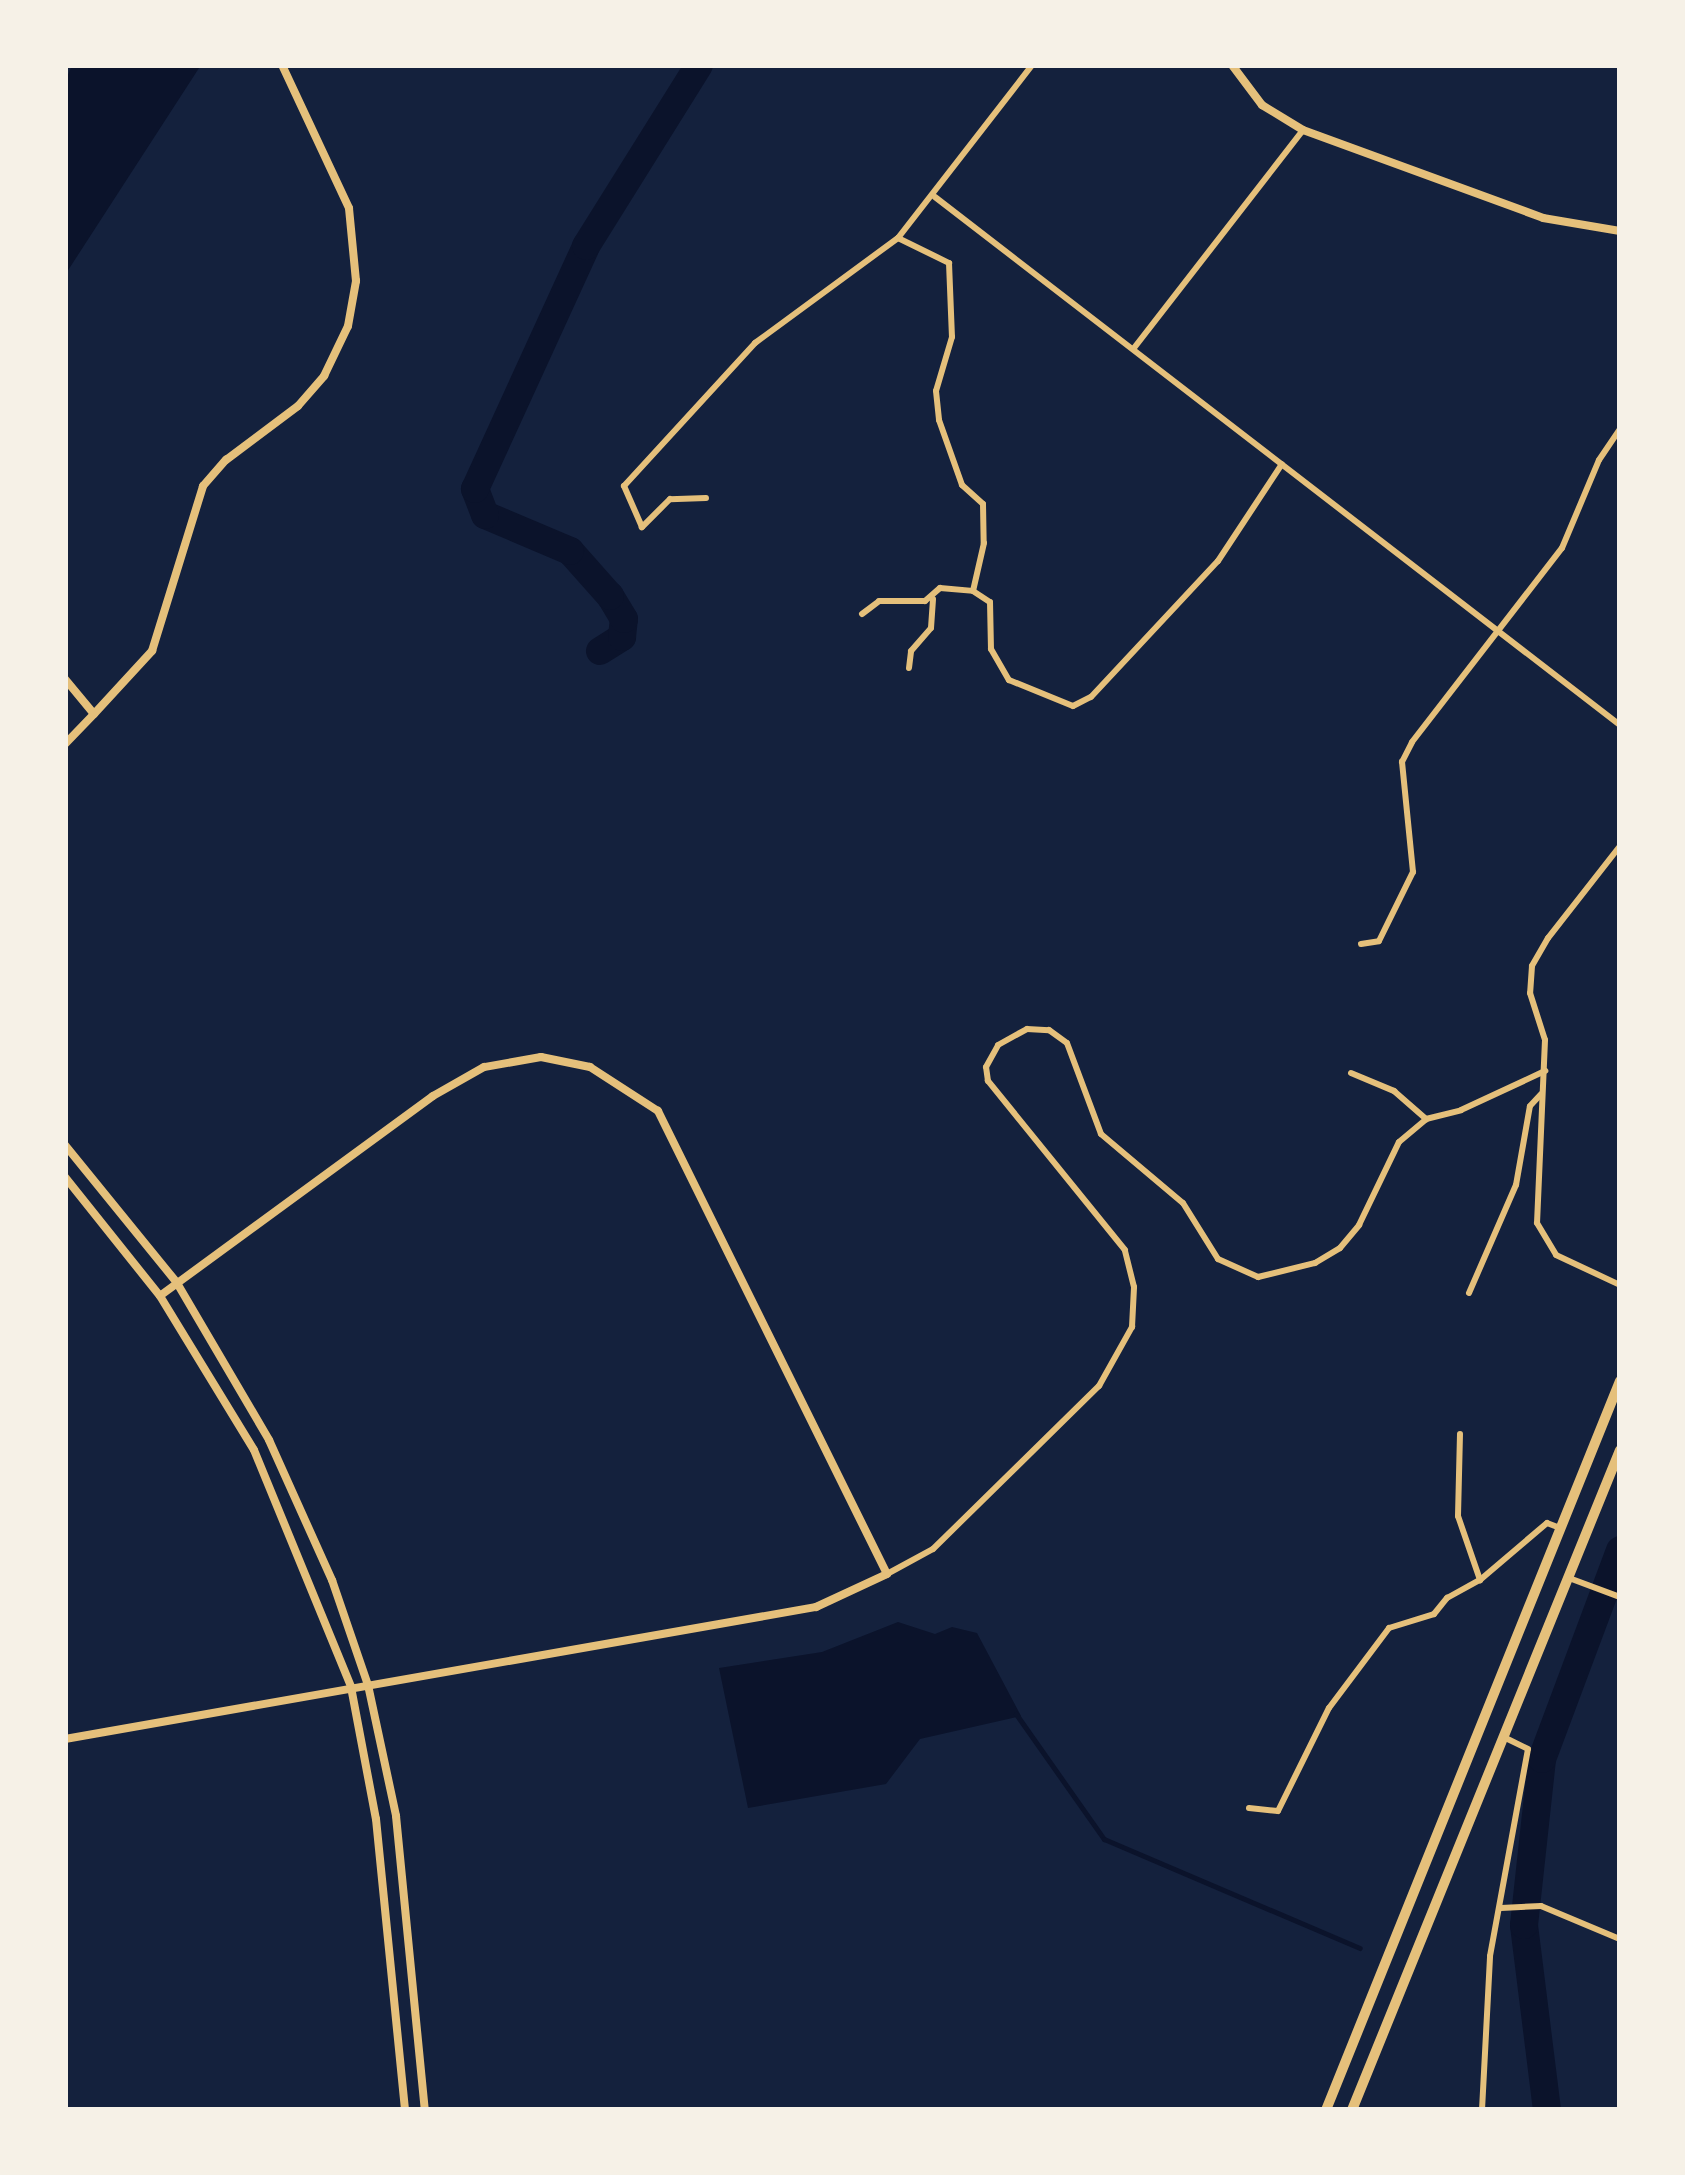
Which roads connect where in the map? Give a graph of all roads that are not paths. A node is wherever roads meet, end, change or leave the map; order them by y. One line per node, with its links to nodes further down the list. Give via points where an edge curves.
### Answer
1 (1032, 65): 5 (street, via 970,140)
2 (1233, 65): 4 (street, via 1262,106)
3 (287, 67): 18 (street, via 349,208 356,281 348,326 324,376 298,406 226,460 203,486 152,652)
4 (1303, 130): 6 (street, via 1543,218); 8 (street)
5 (935, 196): 7 (street); 8 (street)
6 (1620, 231)
7 (898, 238): 11 (street, via 756,343 624,486 642,528 670,500); 12 (street, via 949,263 952,337 936,391 943,439 962,484 983,504 984,543)
8 (1134, 348): 10 (street)
9 (1620, 429): 15 (street, via 1598,460 1562,548)
10 (1282, 464): 12 (street, via 1218,561 1152,637 1092,697 1073,706 1009,680 997,666 990,602); 15 (street)
11 (706, 498)
12 (973, 591): 13 (street, via 940,588)
13 (933, 597): 14 (street, via 879,601); 16 (street, via 931,628 911,651)
14 (862, 614)
15 (1500, 632): 19 (street); 22 (street, via 1402,762 1414,872 1379,941)
16 (908, 668)
17 (65, 679): 18 (street)
18 (94, 714): 20 (street)
19 (1620, 725)
20 (65, 744)
21 (1620, 846): 23 (street, via 1532,966)
22 (1360, 944)
23 (1545, 1071): 25 (street); 26 (street)
24 (1351, 1072): 26 (street, via 1394,1091)
25 (1542, 1093): 30 (street, via 1537,1224 1556,1254); 31 (street, via 1530,1106 1516,1185)
26 (1426, 1119): 37 (street, via 1399,1142 1359,1226 1340,1248 1315,1263 1258,1277 1218,1259 1183,1204 1101,1134 1067,1044 1048,1030 1027,1029 998,1045 986,1067 988,1081 1125,1250 1134,1288 1132,1327 1099,1386 933,1549)
27 (65, 1145): 29 (street)
28 (65, 1178): 32 (street)
29 (177, 1283): 32 (street); 37 (street, via 433,1096 484,1068 541,1057 590,1067 658,1111); 41 (street, via 269,1440 332,1580)
30 (1620, 1285)
31 (1468, 1293)
32 (160, 1296): 42 (street, via 254,1450)
33 (1620, 1381): 36 (main road)
34 (1460, 1434): 39 (street, via 1458,1516)
35 (1620, 1450): 38 (main road)
36 (1562, 1528): 39 (street, via 1547,1523); 50 (main road)
37 (887, 1574): 41 (street, via 816,1607)
38 (1573, 1579): 40 (street); 43 (main road)
39 (1480, 1580): 45 (street, via 1446,1598 1434,1614 1390,1628 1329,1708 1278,1810)
40 (1620, 1597)
41 (368, 1685): 42 (street); 49 (street, via 396,1816)
42 (351, 1686): 44 (street); 48 (street, via 376,1819)
43 (1505, 1738): 46 (street, via 1528,1749); 51 (main road)
44 (65, 1739)
45 (1249, 1808)
46 (1501, 1908): 47 (street, via 1540,1906); 52 (street, via 1483,2015)
47 (1620, 1939)
48 (406, 2110)
49 (425, 2110)
50 (1326, 2110)
51 (1352, 2110)
52 (1482, 2110)

